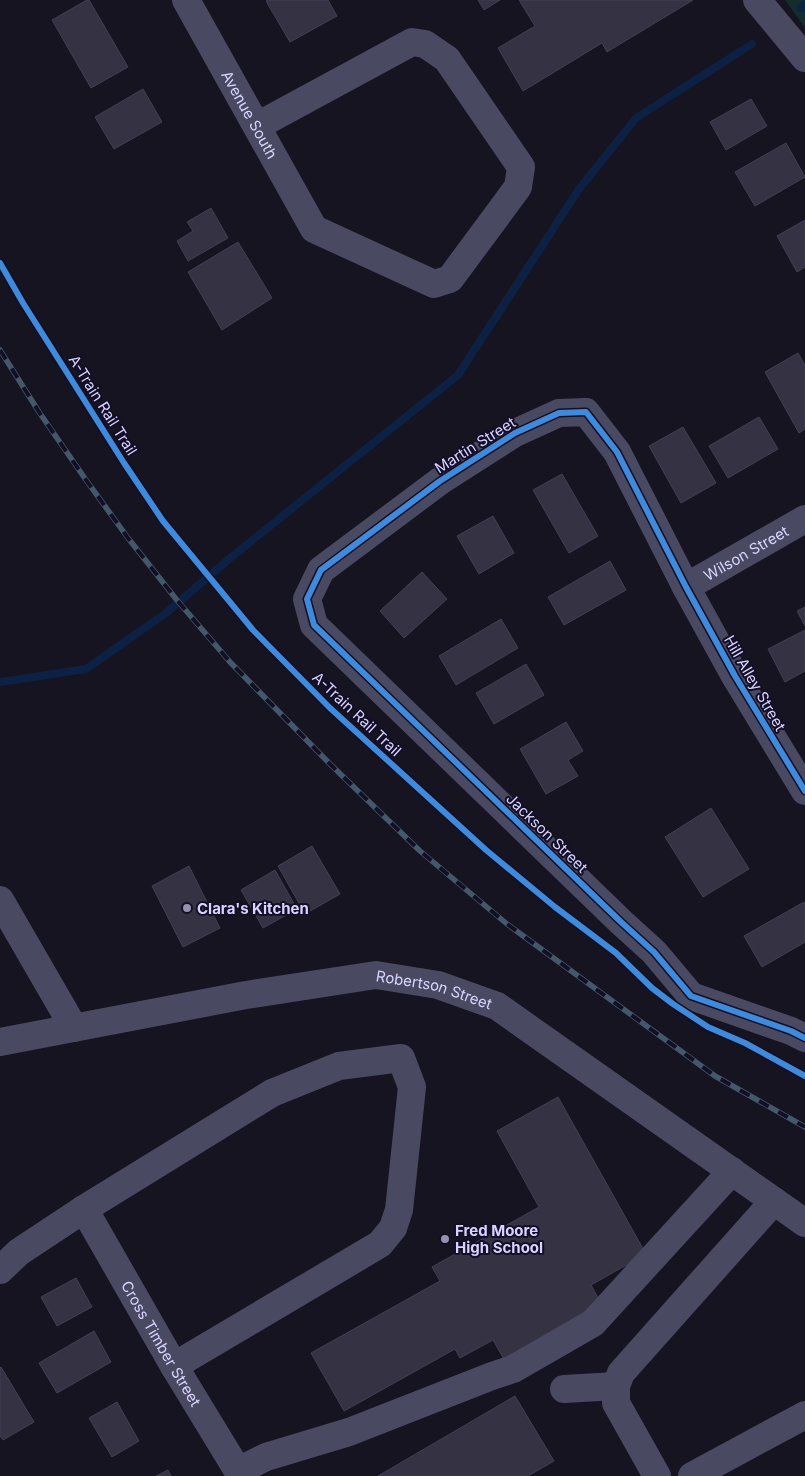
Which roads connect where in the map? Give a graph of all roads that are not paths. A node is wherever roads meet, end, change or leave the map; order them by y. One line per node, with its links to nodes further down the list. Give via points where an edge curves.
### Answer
1 (186, 0): 4 (street, Avenue South)
2 (757, 0): 3 (street)
3 (805, 58)
4 (257, 126): 4 (street, Avenue South, via 314,229 434,284 450,279 518,187 521,167 447,59 425,44 412,42)
5 (805, 519): 6 (street, Wilson Street)
6 (686, 587): 7 (street, Martin Street, via 617,452 586,412 559,413 515,433 440,481 321,570); 8 (street, Hill Alley Street, via 735,676)
7 (308, 599): 11 (street, Jackson Street, via 314,625 654,952 692,996)
8 (805, 791)
9 (0, 900): 10 (street)
10 (74, 1028): 12 (street, Robertson Street); 13 (street, Robertson Street, via 246,994 376,976 438,985 497,1006)
11 (805, 1038)
12 (0, 1042)
13 (732, 1171): 14 (street, Robertson Street); 22 (street, via 593,1322 513,1369 349,1432 266,1457)
14 (774, 1201): 16 (street, Robertson Street); 19 (street, via 622,1373)
15 (84, 1208): 17 (street, via 19,1252); 18 (street, Cross Timber Street); 18 (street, via 272,1093 339,1066 400,1058 412,1087 399,1210 393,1228 380,1244)
16 (805, 1223)
17 (0, 1270)
18 (174, 1366): 22 (street, Cross Timber Street)
19 (616, 1386): 20 (street); 23 (street, via 616,1403)
20 (564, 1389)
21 (805, 1415): 24 (street)
22 (239, 1473)
23 (657, 1476)
24 (692, 1476)

